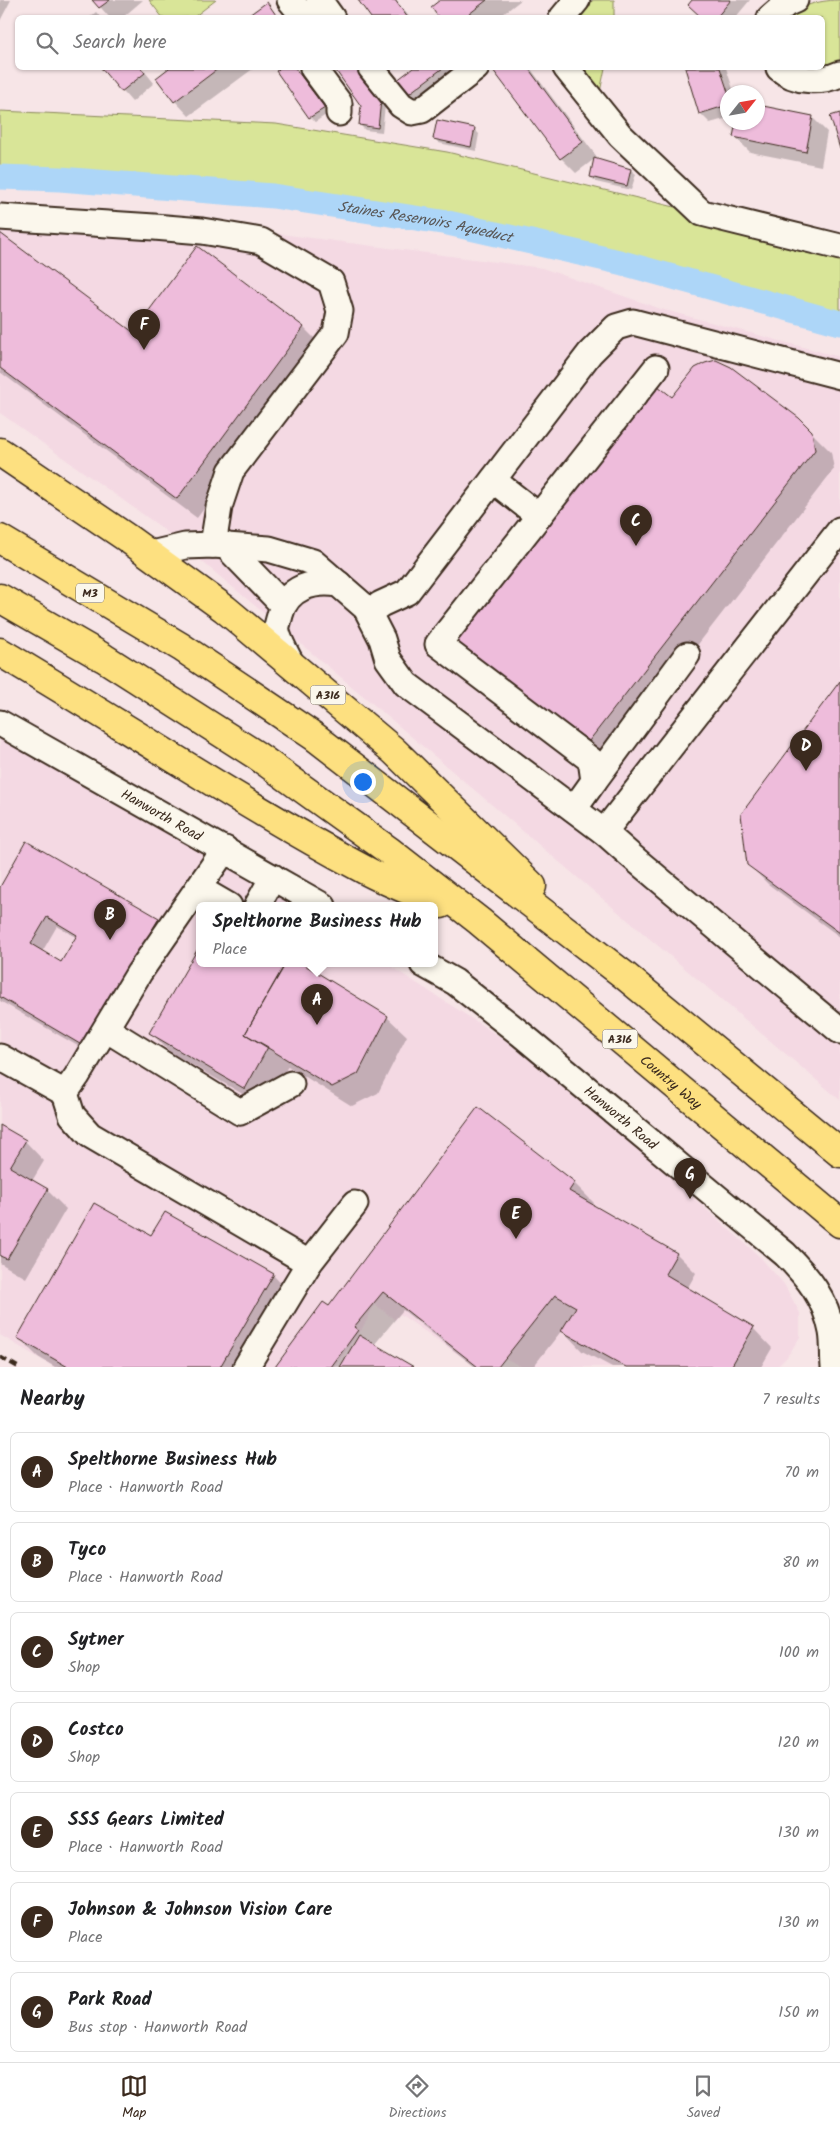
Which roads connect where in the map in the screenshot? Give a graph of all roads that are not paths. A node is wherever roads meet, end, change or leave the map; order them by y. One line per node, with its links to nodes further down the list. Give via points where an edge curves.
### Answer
1 (290, 0): 5 (street)
2 (319, 0): 6 (street)
3 (577, 0): 7 (street)
4 (795, 0): 8 (street)
5 (302, 15)
6 (330, 15)
7 (564, 15)
8 (773, 15)
9 (314, 70): 15 (street, via 339,103)
10 (373, 70): 11 (street, via 401,105 412,112 422,110)
11 (473, 70)
12 (568, 70): 17 (street, via 620,135 702,213)
13 (783, 70): 14 (street, via 799,79 817,80)
14 (840, 74)
15 (339, 113)
16 (0, 217): 25 (street, via 202,231 261,241 331,282 340,311 336,333 232,471 219,507)
17 (840, 247)
18 (656, 368): 22 (street)
19 (840, 376): 21 (street, via 633,322 616,327 590,353)
20 (0, 452): 26 (highway, A316)
21 (493, 480): 22 (street); 30 (street, via 407,592)
22 (539, 516): 36 (street, via 438,644 591,760)
23 (840, 530): 38 (street)
24 (0, 538): 31 (highway, M3)
25 (219, 545): 26 (street, via 185,546); 27 (street, via 268,549 313,562); 29 (street)
26 (151, 554): 34 (highway, A316)
27 (339, 584): 29 (street, via 322,581 307,585 293,593); 30 (street)
28 (0, 598): 47 (highway, A316, via 104,658 256,755 388,850)
29 (283, 605): 34 (street, via 277,630)
30 (369, 612): 37 (street, via 388,659 406,684)
31 (181, 647): 49 (highway, A316, via 315,737)
32 (0, 652): 45 (highway, A316, via 366,871)
33 (687, 655): 36 (street)
34 (291, 663): 49 (highway, A316, via 394,751)
35 (1, 725): 39 (street, Hanworth Road)
36 (594, 781): 37 (street)
37 (574, 809): 38 (street)
38 (604, 832): 51 (street)
39 (225, 850): 40 (street, Hanworth Road); 41 (street)
40 (273, 877): 43 (street); 44 (street, Hanworth Road)
41 (198, 888): 42 (street); 50 (street, via 139,973)
42 (222, 902)
43 (259, 902)
44 (316, 902)
45 (436, 902)
46 (438, 903): 47 (highway, A316)
47 (479, 921): 57 (highway, Country Way / A316)
48 (428, 967): 60 (street, Hanworth Road, via 455,982 522,1034 785,1254 822,1298 832,1332)
49 (624, 975): 55 (highway, A316)
50 (106, 1029): 53 (street, via 240,1112); 54 (street)
51 (840, 1031)
52 (0, 1056): 54 (street)
53 (291, 1084)
54 (65, 1093): 58 (street, via 72,1115 90,1135)
55 (840, 1153)
56 (354, 1204): 58 (street)
57 (840, 1223)
58 (309, 1263): 59 (street)
59 (246, 1367)
60 (834, 1367)

